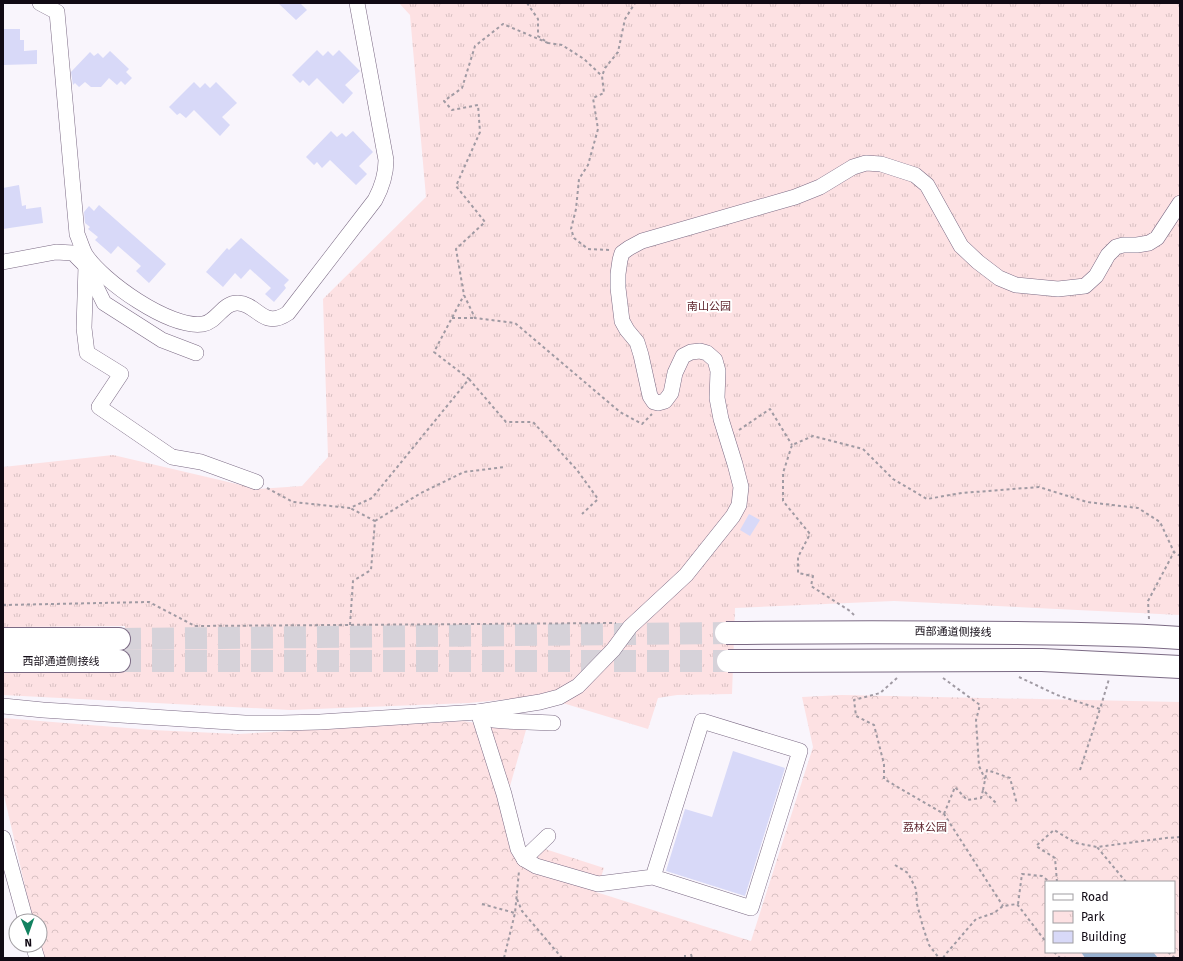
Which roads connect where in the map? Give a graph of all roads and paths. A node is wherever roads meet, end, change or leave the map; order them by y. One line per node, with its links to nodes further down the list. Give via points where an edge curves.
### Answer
1 (40, 3): 2 (street, via 57,12 77,234 85,254 107,278 133,298 162,314 193,325 215,319 229,305 237,302 245,304 266,318 288,313 380,191 384,181 386,160)
2 (357, 3)
3 (527, 3): 5 (path, via 538,19 538,36)
4 (635, 3): 6 (path, via 625,19 618,52 604,68)
5 (548, 43): 6 (path, via 562,45 584,59); 11 (path, via 503,24 475,46 462,88 444,102 452,110 478,105 480,132 456,186 485,222 456,249)
6 (602, 76): 8 (path, via 604,93 593,98 598,129 588,165 579,179 571,229 574,238 588,249)
7 (1180, 203): 8 (street, via 1157,238 1149,243 1116,247 1108,255 1096,276 1085,286 1058,289 1016,285 1000,278 961,246 927,185 916,175 881,164 866,163 853,167 820,187 795,198 642,242)
8 (622, 253): 16 (street, via 618,274 622,321 637,342 650,396 654,402)
9 (3, 262): 10 (street, via 56,252 73,253)
10 (86, 266): 14 (street, via 104,303 162,340); 20 (street, via 84,328 87,353 121,374 99,407 172,457 201,462)
11 (464, 295): 12 (path); 13 (path)
12 (452, 318): 13 (path); 15 (path, via 434,352)
13 (475, 318): 16 (path, via 514,322 620,412 642,424)
14 (196, 353)
15 (469, 379): 21 (path, via 372,498); 22 (path, via 506,422 533,422 577,470 598,499)
16 (665, 401): 17 (street, via 671,393 675,373 683,356 700,351 707,354 715,360 718,371 717,398)
17 (727, 438): 18 (path, via 770,409); 28 (street, via 741,487 739,504 686,575)
18 (792, 444): 24 (path, via 813,436 863,449 894,479 927,499 962,493 1039,487 1087,502 1138,508 1160,522); 27 (path, via 783,473 783,501 810,534 798,557 798,573 813,576 811,586)
19 (505, 467): 23 (path, via 464,472 421,493)
20 (256, 482): 21 (path, via 293,502)
21 (350, 508): 23 (path)
22 (582, 514)
23 (375, 521): 30 (path, via 371,570 353,581)
24 (1174, 552): 25 (path); 29 (path, via 1148,601)
25 (1180, 556)
26 (3, 605): 30 (path, via 149,602 195,626)
27 (855, 616)
28 (635, 623): 30 (path); 45 (street, via 578,686 559,697)
29 (1149, 623)
30 (350, 625)
31 (726, 633): 32 (highway, 西部通道侧接线, bridge, via 1043,633)
32 (1180, 638)
33 (3, 639): 34 (highway, 西部通道侧接线)
34 (119, 639)
35 (3, 661): 37 (highway, 西部通道侧接线)
36 (728, 661): 38 (highway, bridge, via 1042,660)
37 (119, 662)
38 (1180, 667)
39 (1111, 672): 44 (path)
40 (1014, 673): 44 (path, via 1057,695)
41 (941, 676): 48 (path, via 980,705 976,720 978,766)
42 (897, 678): 52 (path, via 880,693 854,700 856,716 874,725 884,764 884,779)
43 (3, 706): 45 (street, via 245,723 320,722)
44 (1100, 709): 47 (path)
45 (478, 712): 46 (street, via 493,720); 57 (street, via 518,849)
46 (553, 723)
47 (1080, 770)
48 (985, 779): 49 (path); 51 (path, via 987,770 1010,778)
49 (983, 790): 50 (path); 52 (path, via 981,798 967,800 955,787)
50 (997, 804)
51 (1017, 804)
52 (944, 814): 66 (path)
53 (548, 836): 57 (street)
54 (1180, 837): 56 (path)
55 (3, 838): 67 (street)
56 (1097, 848): 61 (path, via 1076,843 1054,830 1036,846 1055,858); 62 (path)
57 (524, 859): 59 (street, via 536,866 598,884); 63 (path)
58 (895, 865): 74 (path, via 908,873 916,889 922,926 929,945)
59 (653, 877): 59 (street, via 751,908 800,751 702,721)
60 (1049, 881): 65 (path, via 1042,876 1022,874)
61 (1057, 881)
62 (1125, 881)
63 (517, 898): 68 (path); 72 (path, via 522,911)
64 (482, 904): 68 (path)
65 (1018, 904): 66 (path); 69 (path)
66 (1003, 906): 75 (path, via 994,913 976,919)
67 (24, 913)
68 (515, 913): 71 (path)
69 (1045, 941)
70 (691, 954): 73 (path)
71 (504, 958)
72 (562, 958)
73 (692, 958)
74 (939, 958)
75 (943, 958)

